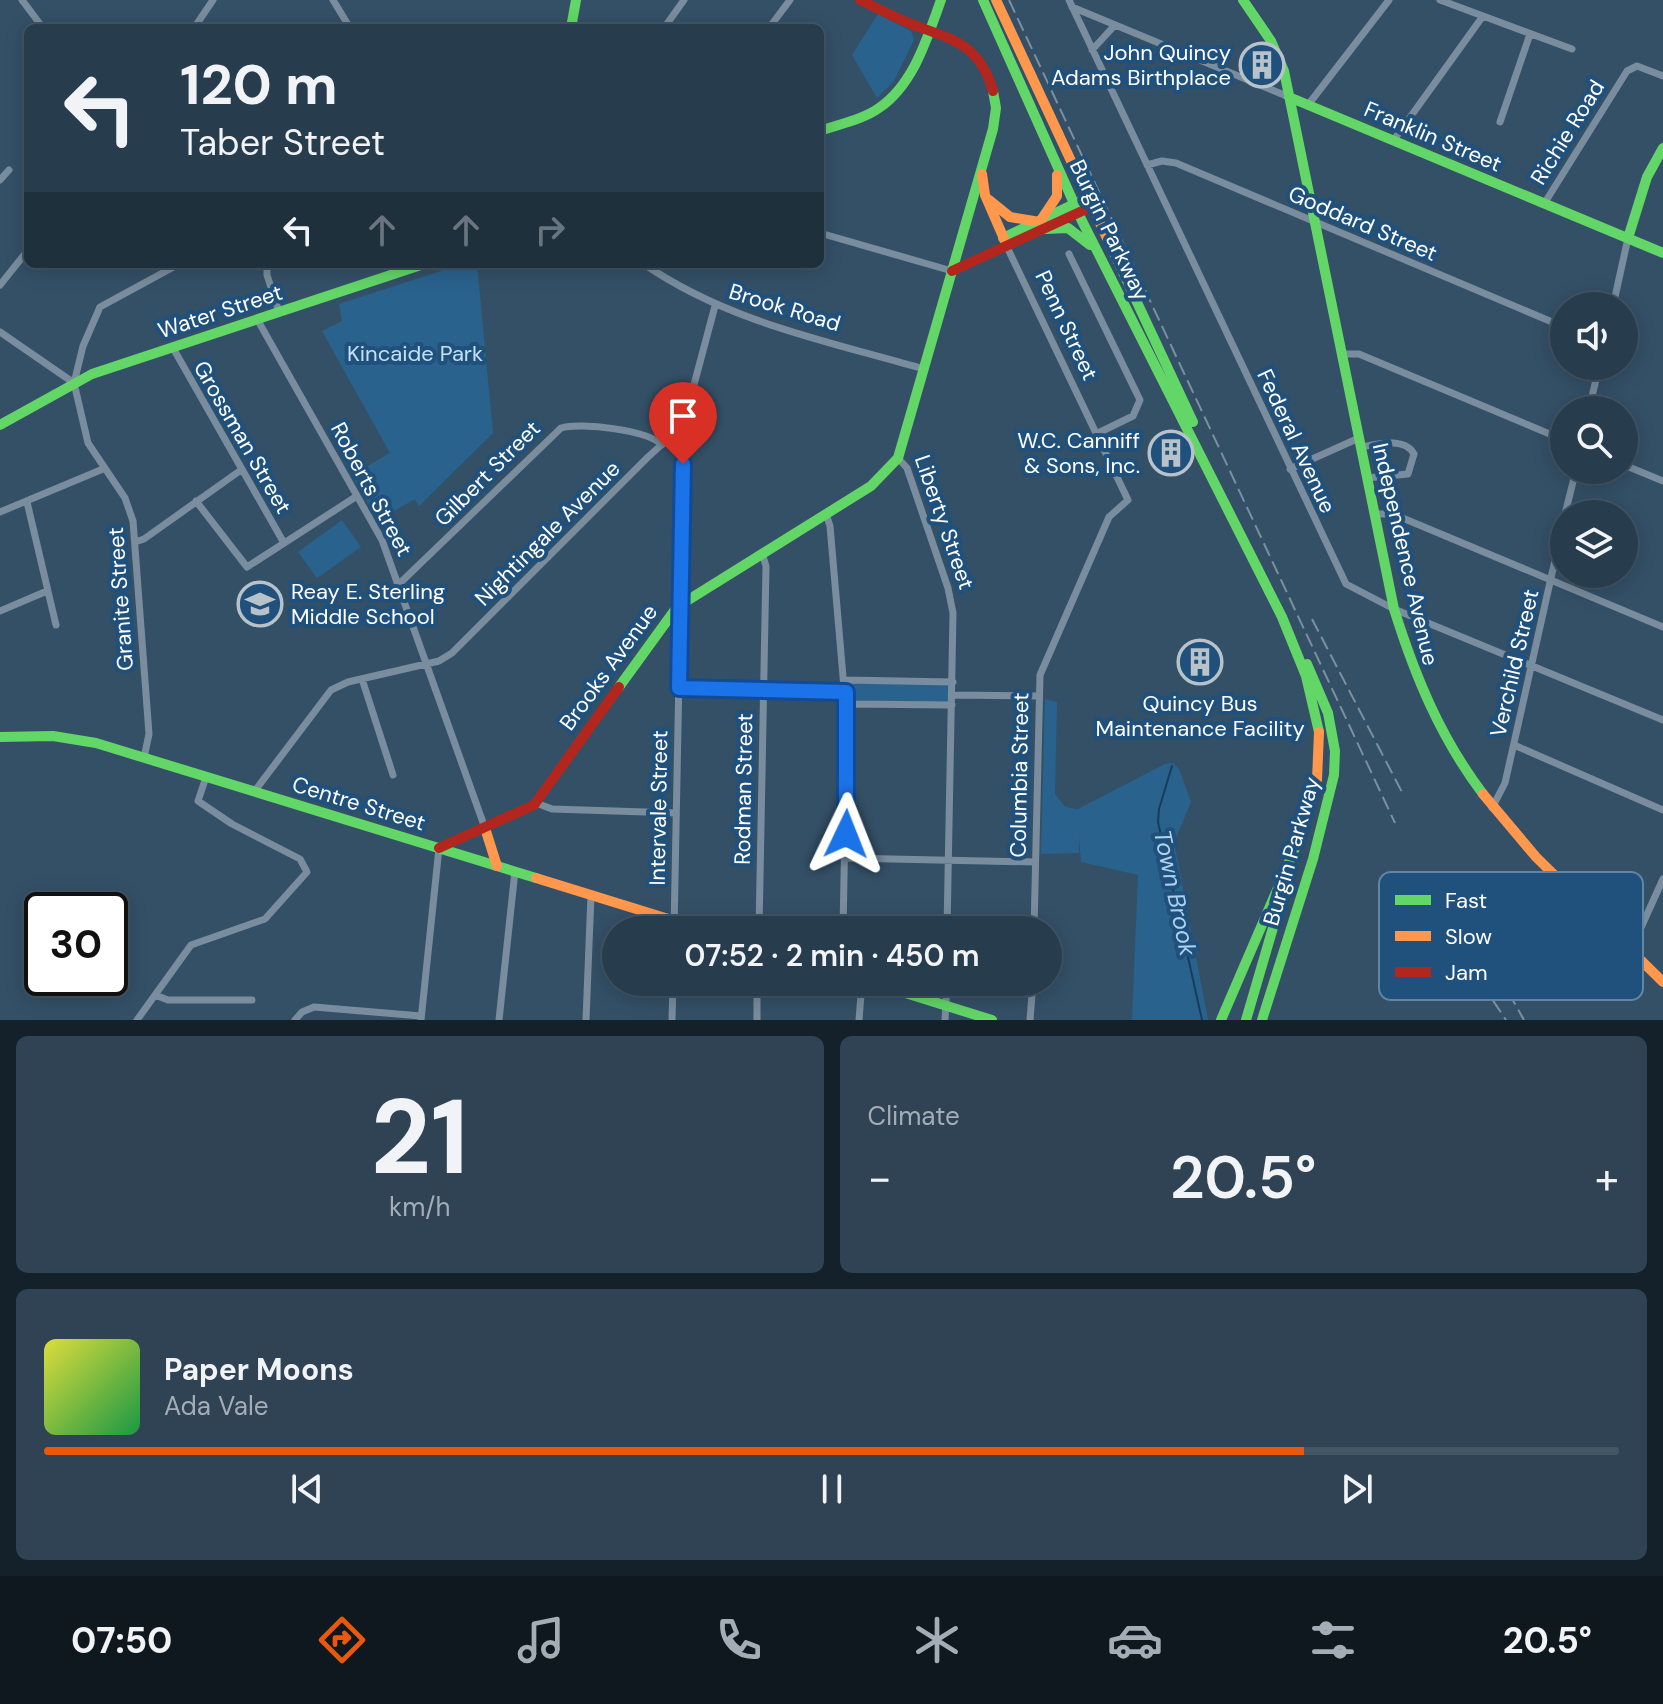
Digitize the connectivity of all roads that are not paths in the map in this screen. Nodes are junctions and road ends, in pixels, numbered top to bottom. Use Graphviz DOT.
graph roads {
  1 [pos="22,0"];
  2 [pos="213,0"];
  3 [pos="333,0"];
  4 [pos="576,0"];
  5 [pos="684,0"];
  6 [pos="790,0"];
  7 [pos="860,0"];
  8 [pos="941,0"];
  9 [pos="983,0"];
  10 [pos="996,0"];
  11 [pos="1243,0"];
  12 [pos="1389,0"];
  13 [pos="1440,0"];
  14 [pos="1070,4"];
  15 [pos="1483,16"];
  16 [pos="40,24"];
  17 [pos="197,24"];
  18 [pos="348,24"];
  19 [pos="572,24"];
  20 [pos="667,24"];
  21 [pos="772,24"];
  22 [pos="1115,25"];
  23 [pos="929,30"];
  24 [pos="1530,34"];
  25 [pos="1572,49"];
  26 [pos="1092,50"];
  27 [pos="1663,76"];
  28 [pos="1289,97"];
  29 [pos="1308,105"];
  30 [pos="1500,122"];
  31 [pos="824,130"];
  32 [pos="1393,141"];
  33 [pos="1663,148"];
  34 [pos="1050,151"];
  35 [pos="983,164"];
  36 [pos="1147,165"];
  37 [pos="9,170"];
  38 [pos="0,180"];
  39 [pos="985,195"];
  40 [pos="1091,202"];
  41 [pos="1544,204"];
  42 [pos="1077,208"];
  43 [pos="1313,222"];
  44 [pos="1043,224"];
  45 [pos="824,234"];
  46 [pos="1628,238"];
  47 [pos="1005,242"];
  48 [pos="1663,253"];
  49 [pos="1069,254"];
  50 [pos="24,255"];
  51 [pos="1100,257"];
  52 [pos="172,268"];
  53 [pos="268,268"];
  54 [pos="412,268"];
  55 [pos="651,268"];
  56 [pos="952,271"];
  57 [pos="0,285"];
  58 [pos="1616,292"];
  59 [pos="715,306"];
  60 [pos="279,312"];
  61 [pos="257,319"];
  62 [pos="1550,321"];
  63 [pos="0,332"];
  64 [pos="173,348"];
  65 [pos="1341,354"];
  66 [pos="924,369"];
  67 [pos="74,383"];
  68 [pos="0,425"];
  69 [pos="683,434"];
  70 [pos="1096,434"];
  71 [pos="1550,434"];
  72 [pos="1360,442"];
  73 [pos="662,445"];
  74 [pos="898,458"];
  75 [pos="103,469"];
  76 [pos="1290,469"];
  77 [pos="241,470"];
  78 [pos="1213,470"];
  79 [pos="1638,471"];
  80 [pos="1367,478"];
  81 [pos="1663,481"];
  82 [pos="357,496"];
  83 [pos="1128,500"];
  84 [pos="196,501"];
  85 [pos="27,502"];
  86 [pos="0,512"];
  87 [pos="826,514"];
  88 [pos="1375,514"];
  89 [pos="135,542"];
  90 [pos="284,543"];
  91 [pos="762,553"];
  92 [pos="1550,580"];
  93 [pos="398,585"];
  94 [pos="1569,588"];
  95 [pos="47,591"];
  96 [pos="681,604"];
  97 [pos="1394,609"];
  98 [pos="0,611"];
  99 [pos="56,625"];
  100 [pos="1663,627"];
  101 [pos="1298,650"];
  102 [pos="427,664"];
  103 [pos="1532,665"];
  104 [pos="362,679"];
  105 [pos="845,680"];
  106 [pos="953,682"];
  107 [pos="679,688"];
  108 [pos="763,690"];
  109 [pos="846,692"];
  110 [pos="952,695"];
  111 [pos="1038,696"];
  112 [pos="847,704"];
  113 [pos="952,705"];
  114 [pos="1663,720"];
  115 [pos="0,737"];
  116 [pos="1514,745"];
  117 [pos="144,758"];
  118 [pos="393,775"];
  119 [pos="206,777"];
  120 [pos="254,792"];
  121 [pos="536,803"];
  122 [pos="1491,809"];
  123 [pos="1663,810"];
  124 [pos="676,813"];
  125 [pos="485,828"];
  126 [pos="1299,839"];
  127 [pos="439,848"];
  128 [pos="845,858"];
  129 [pos="949,861"];
  130 [pos="1035,862"];
  131 [pos="497,866"];
  132 [pos="515,871"];
  133 [pos="1553,872"];
  134 [pos="1663,879"];
  135 [pos="591,895"];
  136 [pos="649,916"];
  137 [pos="674,916"];
  138 [pos="759,916"];
  139 [pos="843,916"];
  140 [pos="947,916"];
  141 [pos="1034,916"];
  142 [pos="1643,923"];
  143 [pos="1643,963"];
  144 [pos="1663,982"];
  145 [pos="155,995"];
  146 [pos="673,996"];
  147 [pos="757,996"];
  148 [pos="861,996"];
  149 [pos="916,996"];
  150 [pos="946,996"];
  151 [pos="1032,996"];
  152 [pos="252,1000"];
  153 [pos="946,1005"];
  154 [pos="421,1018"];
  155 [pos="137,1020"];
  156 [pos="295,1020"];
  157 [pos="499,1020"];
  158 [pos="586,1020"];
  159 [pos="672,1020"];
  160 [pos="757,1020"];
  161 [pos="859,1020"];
  162 [pos="945,1020"];
  163 [pos="992,1020"];
  164 [pos="1030,1020"];
  165 [pos="1221,1020"];
  166 [pos="1246,1020"];
  167 [pos="1262,1020"];
  1 -- 16 [label="street"];
  2 -- 17 [label="street"];
  3 -- 18 [label="street"];
  4 -- 19 [label="main road"];
  5 -- 20 [label="street"];
  6 -- 21 [label="street"];
  7 -- 23 [label="main road, Liberty Street"];
  8 -- 23 [label="main road"];
  9 -- 34 [label="main road, Burgin Parkway"];
  10 -- 40 [label="main road, Burgin Parkway"];
  11 -- 28 [label="main road"];
  12 -- 29 [label="street"];
  13 -- 15 [label="street"];
  14 -- 22 [label="street"];
  14 -- 26 [label="street, Federal Avenue"];
  15 -- 24 [label="street"];
  15 -- 32 [label="street"];
  22 -- 26 [label="street"];
  22 -- 28 [label="street"];
  23 -- 31 [label="main road"];
  23 -- 35 [label="main road, Liberty Street"];
  24 -- 25 [label="street"];
  24 -- 30 [label="street"];
  26 -- 36 [label="street, Federal Avenue"];
  27 -- 41 [label="street, Richie Road"];
  28 -- 29 [label="main road, Franklin Street"];
  28 -- 43 [label="main road, Independence Avenue"];
  29 -- 32 [label="main road, Franklin Street"];
  32 -- 41 [label="main road, Franklin Street"];
  33 -- 46 [label="main road"];
  34 -- 42 [label="main road, Burgin Parkway"];
  34 -- 44 [label="main road"];
  35 -- 39 [label="main road, Penn Street"];
  35 -- 56 [label="main road, Liberty Street"];
  36 -- 43 [label="street, Goddard Street"];
  36 -- 76 [label="street, Federal Avenue"];
  37 -- 38 [label="street"];
  39 -- 44 [label="main road"];
  39 -- 47 [label="main road, Penn Street"];
  40 -- 42 [label="main road"];
  40 -- 78 [label="main road, Burgin Parkway"];
  41 -- 46 [label="main road, Franklin Street"];
  42 -- 44 [label="main road"];
  42 -- 51 [label="main road, Burgin Parkway"];
  43 -- 62 [label="street, Goddard Street"];
  43 -- 65 [label="main road, Independence Avenue"];
  44 -- 47 [label="main road"];
  44 -- 51 [label="main road"];
  45 -- 56 [label="street"];
  46 -- 48 [label="main road, Franklin Street"];
  46 -- 58 [label="street"];
  47 -- 56 [label="main road"];
  47 -- 70 [label="street, Penn Street"];
  49 -- 70 [label="street"];
  50 -- 57 [label="street"];
  51 -- 78 [label="main road, Burgin Parkway"];
  52 -- 67 [label="street, Granite Street"];
  53 -- 60 [label="street"];
  54 -- 60 [label="main road, Water Street"];
  55 -- 59 [label="street, Brook Road"];
  56 -- 66 [label="main road, Liberty Street"];
  59 -- 66 [label="street, Brook Road"];
  59 -- 69 [label="street, Intervale Street"];
  60 -- 61 [label="main road, Water Street"];
  61 -- 64 [label="main road, Water Street"];
  61 -- 82 [label="street, Roberts Street"];
  63 -- 67 [label="street"];
  64 -- 67 [label="main road, Water Street"];
  64 -- 77 [label="street, Grossman Street"];
  65 -- 71 [label="street"];
  65 -- 72 [label="main road, Independence Avenue"];
  66 -- 74 [label="main road, Liberty Street"];
  67 -- 68 [label="main road, Water Street"];
  67 -- 75 [label="street, Granite Street"];
  69 -- 73 [label="street, Nightingale Avenue"];
  69 -- 96 [label="street, Intervale Street"];
  70 -- 83 [label="street, Penn Street"];
  72 -- 76 [label="street"];
  72 -- 80 [label="main road, Independence Avenue"];
  72 -- 80 [label="street"];
  73 -- 93 [label="street, Gilbert Street"];
  73 -- 102 [label="street, Nightingale Avenue"];
  74 -- 87 [label="main road, Brooks Avenue"];
  74 -- 106 [label="street, Liberty Street"];
  75 -- 85 [label="street"];
  75 -- 89 [label="street, Granite Street"];
  76 -- 97 [label="street, Federal Avenue"];
  77 -- 84 [label="street"];
  77 -- 90 [label="street, Grossman Street"];
  78 -- 101 [label="main road, Burgin Parkway"];
  79 -- 81 [label="street"];
  80 -- 88 [label="main road, Independence Avenue"];
  82 -- 90 [label="street"];
  82 -- 93 [label="street, Roberts Street"];
  83 -- 111 [label="street, Columbia Street"];
  84 -- 89 [label="street"];
  84 -- 90 [label="street"];
  85 -- 86 [label="street"];
  85 -- 95 [label="street"];
  87 -- 91 [label="main road, Brooks Avenue"];
  87 -- 105 [label="street"];
  88 -- 92 [label="street"];
  88 -- 97 [label="main road, Independence Avenue"];
  89 -- 117 [label="street, Granite Street"];
  91 -- 96 [label="main road, Brooks Avenue"];
  91 -- 108 [label="street, Rodman Street"];
  92 -- 103 [label="street, Verchild Street"];
  93 -- 102 [label="street, Roberts Street"];
  94 -- 100 [label="street"];
  95 -- 98 [label="street"];
  95 -- 99 [label="street"];
  96 -- 107 [label="street, Intervale Street"];
  96 -- 121 [label="main road, Brooks Avenue"];
  97 -- 103 [label="street, Federal Avenue"];
  97 -- 122 [label="main road, Independence Avenue"];
  101 -- 126 [label="main road, Burgin Parkway"];
  101 -- 167 [label="main road, Burgin Parkway"];
  102 -- 104 [label="street, Nightingale Avenue"];
  102 -- 125 [label="street, Roberts Street"];
  103 -- 114 [label="street, Federal Avenue"];
  103 -- 116 [label="street, Verchild Street"];
  104 -- 118 [label="street"];
  104 -- 120 [label="street, Nightingale Avenue"];
  105 -- 106 [label="street"];
  105 -- 109 [label="street"];
  106 -- 110 [label="street, Liberty Street"];
  107 -- 108 [label="street"];
  107 -- 124 [label="street, Intervale Street"];
  108 -- 109 [label="street"];
  108 -- 138 [label="street, Rodman Street"];
  109 -- 112 [label="street"];
  110 -- 111 [label="street"];
  110 -- 113 [label="street, Liberty Street"];
  111 -- 130 [label="street, Columbia Street"];
  112 -- 113 [label="street"];
  112 -- 128 [label="street"];
  113 -- 129 [label="street, Liberty Street"];
  115 -- 117 [label="main road, Centre Street"];
  116 -- 122 [label="street, Verchild Street"];
  116 -- 123 [label="street"];
  117 -- 119 [label="main road, Centre Street"];
  119 -- 120 [label="main road, Centre Street"];
  119 -- 145 [label="street"];
  120 -- 127 [label="main road, Centre Street"];
  121 -- 124 [label="street"];
  121 -- 125 [label="main road, Brooks Avenue"];
  122 -- 133 [label="main road, Independence Avenue"];
  124 -- 137 [label="street, Intervale Street"];
  125 -- 127 [label="main road, Brooks Avenue"];
  125 -- 131 [label="main road, Roberts Street"];
  126 -- 165 [label="main road"];
  126 -- 166 [label="main road, Burgin Parkway"];
  127 -- 131 [label="main road, Centre Street"];
  127 -- 154 [label="street"];
  128 -- 129 [label="street"];
  128 -- 139 [label="street"];
  129 -- 130 [label="street"];
  129 -- 140 [label="street, Liberty Street"];
  130 -- 141 [label="street, Columbia Street"];
  131 -- 132 [label="main road, Centre Street"];
  132 -- 135 [label="main road, Centre Street"];
  132 -- 157 [label="street"];
  134 -- 142 [label="street"];
  135 -- 136 [label="main road, Centre Street"];
  135 -- 158 [label="street"];
  143 -- 144 [label="main road, Independence Avenue"];
  145 -- 152 [label="street"];
  145 -- 155 [label="street"];
  146 -- 159 [label="street"];
  147 -- 160 [label="street"];
  148 -- 161 [label="street"];
  149 -- 153 [label="main road"];
  150 -- 153 [label="street"];
  151 -- 164 [label="street"];
  153 -- 162 [label="street"];
  153 -- 163 [label="main road"];
  154 -- 156 [label="street"];
}
